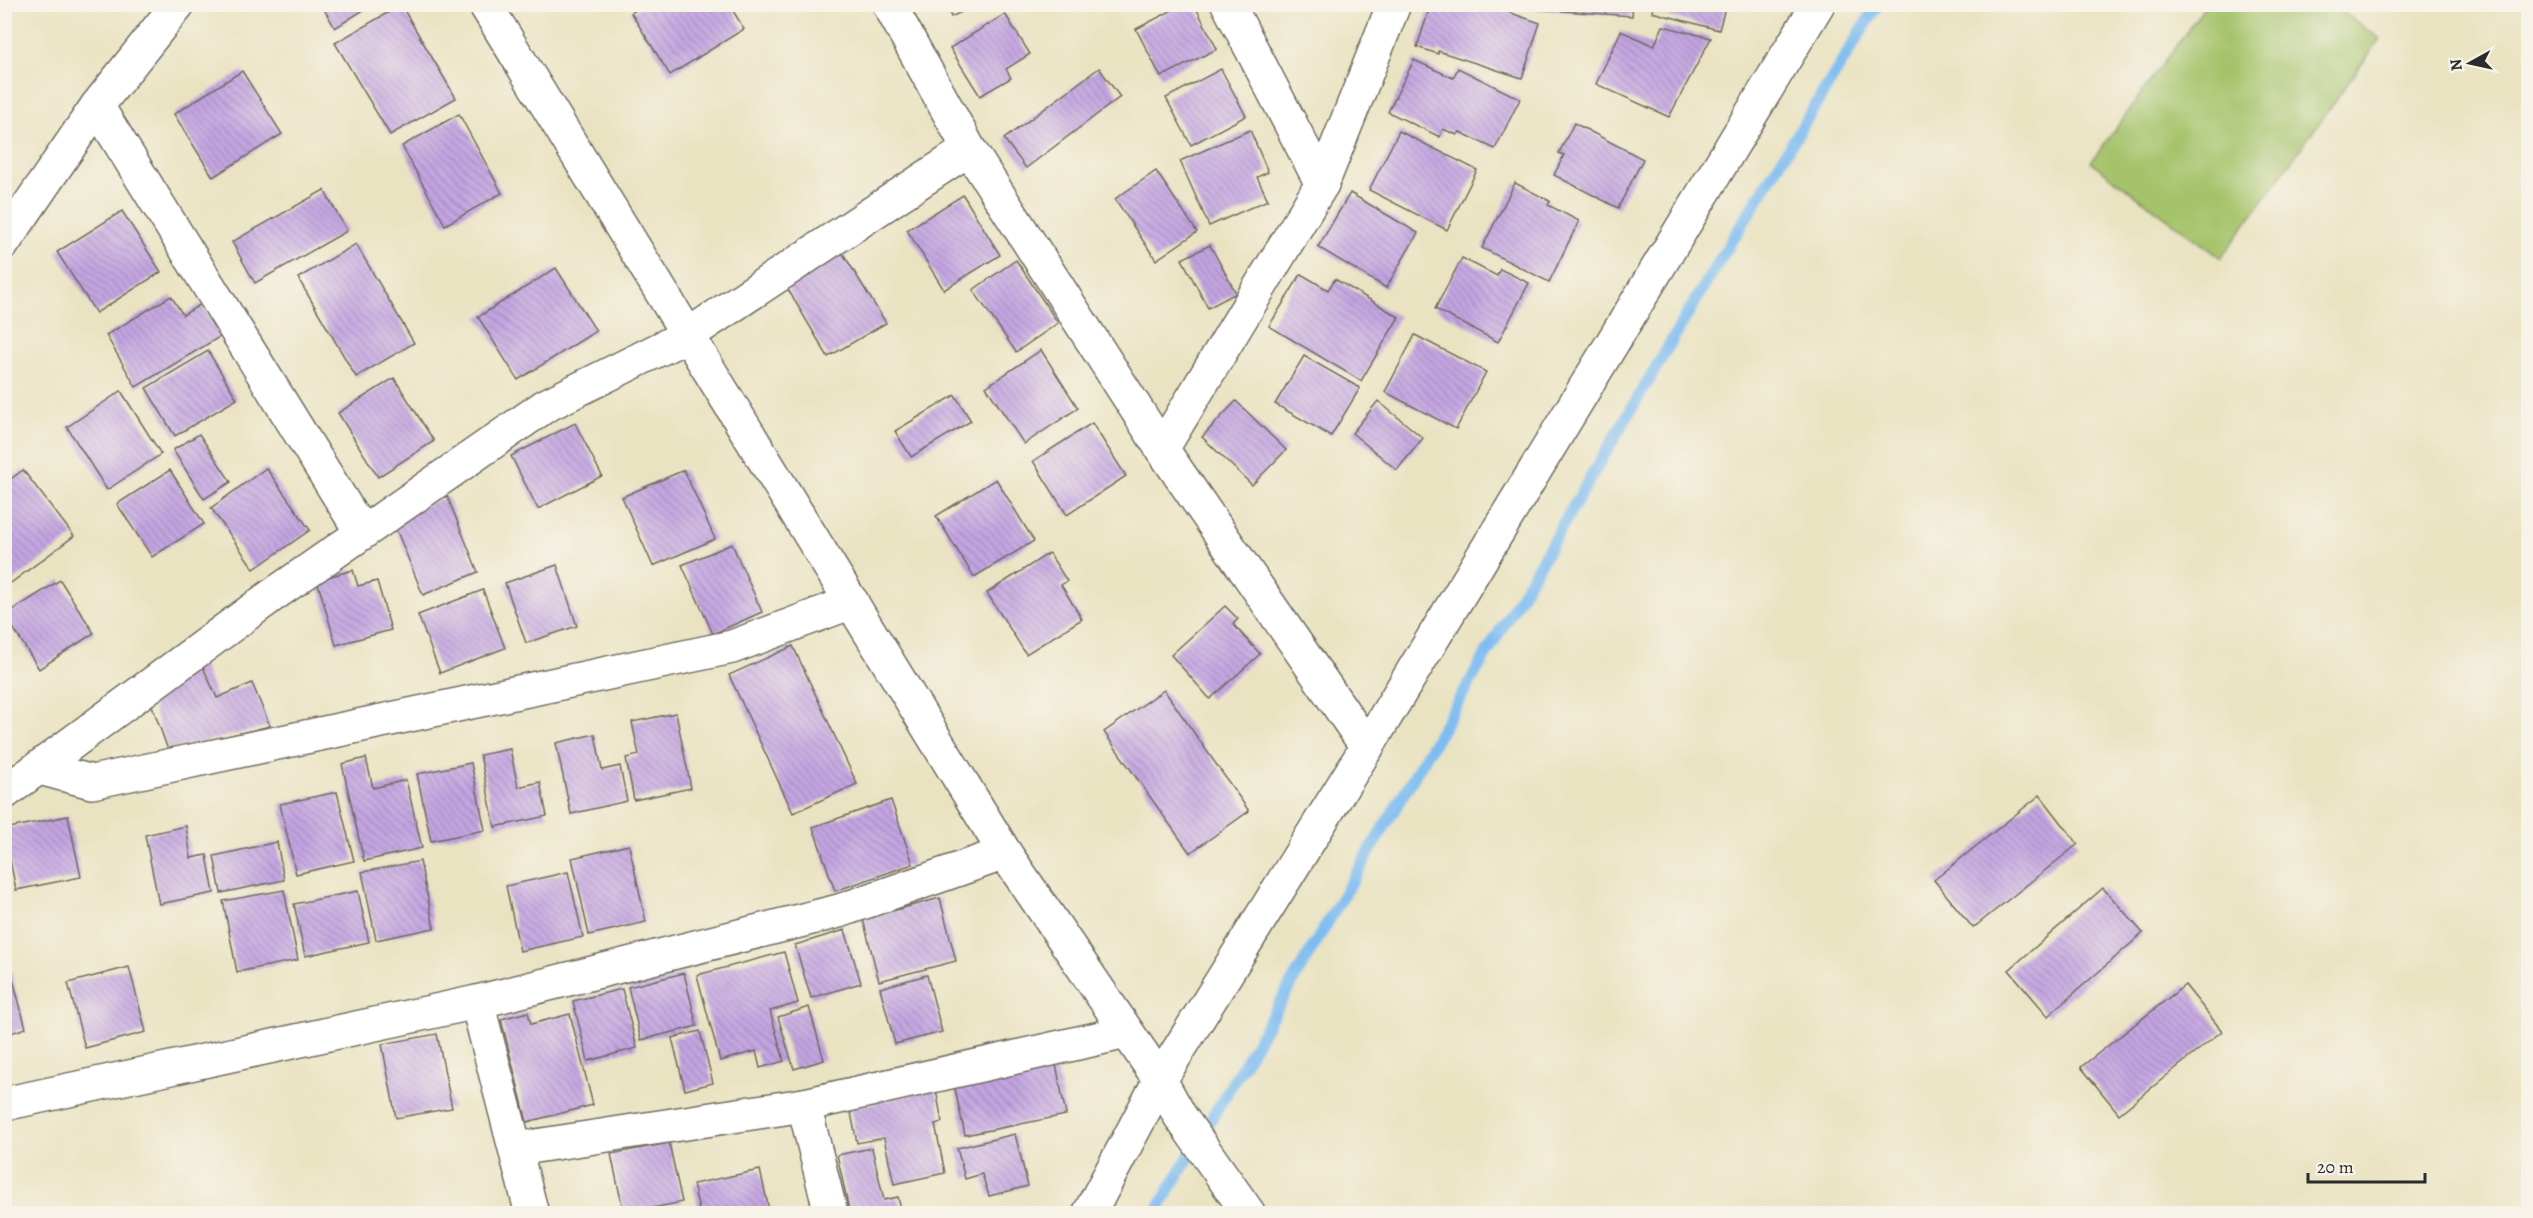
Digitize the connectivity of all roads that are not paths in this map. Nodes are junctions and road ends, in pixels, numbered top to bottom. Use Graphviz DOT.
graph roads {
  1 [pos="178,4"];
  2 [pos="485,4"];
  3 [pos="889,4"];
  4 [pos="1228,4"];
  5 [pos="1394,4"];
  6 [pos="1818,4"];
  7 [pos="97,106"];
  8 [pos="969,149"];
  9 [pos="1322,184"];
  10 [pos="4,242"];
  11 [pos="688,335"];
  12 [pos="1162,449"];
  13 [pos="362,533"];
  14 [pos="852,602"];
  15 [pos="1367,747"];
  16 [pos="40,768"];
  17 [pos="4,793"];
  18 [pos="1005,854"];
  19 [pos="477,1002"];
  20 [pos="1127,1032"];
  21 [pos="1160,1080"];
  22 [pos="4,1104"];
  23 [pos="804,1105"];
  24 [pos="516,1149"];
  25 [pos="1234,1202"];
  26 [pos="532,1214"];
  27 [pos="831,1214"];
  28 [pos="1089,1214"];
  1 -- 7 [label="street"];
  2 -- 11 [label="street"];
  3 -- 8 [label="street"];
  4 -- 9 [label="street"];
  5 -- 9 [label="street"];
  6 -- 15 [label="street"];
  7 -- 10 [label="street"];
  7 -- 13 [label="street"];
  8 -- 11 [label="street"];
  8 -- 12 [label="street"];
  9 -- 12 [label="street"];
  11 -- 13 [label="street"];
  11 -- 14 [label="street"];
  12 -- 15 [label="street"];
  13 -- 16 [label="street"];
  14 -- 16 [label="street"];
  14 -- 18 [label="street"];
  15 -- 21 [label="street"];
  16 -- 17 [label="street"];
  18 -- 19 [label="street"];
  18 -- 20 [label="street"];
  19 -- 22 [label="street"];
  19 -- 24 [label="street"];
  20 -- 21 [label="street"];
  20 -- 23 [label="street"];
  21 -- 25 [label="street"];
  21 -- 28 [label="street"];
  23 -- 24 [label="street"];
  23 -- 27 [label="street"];
  24 -- 26 [label="street"];
}
